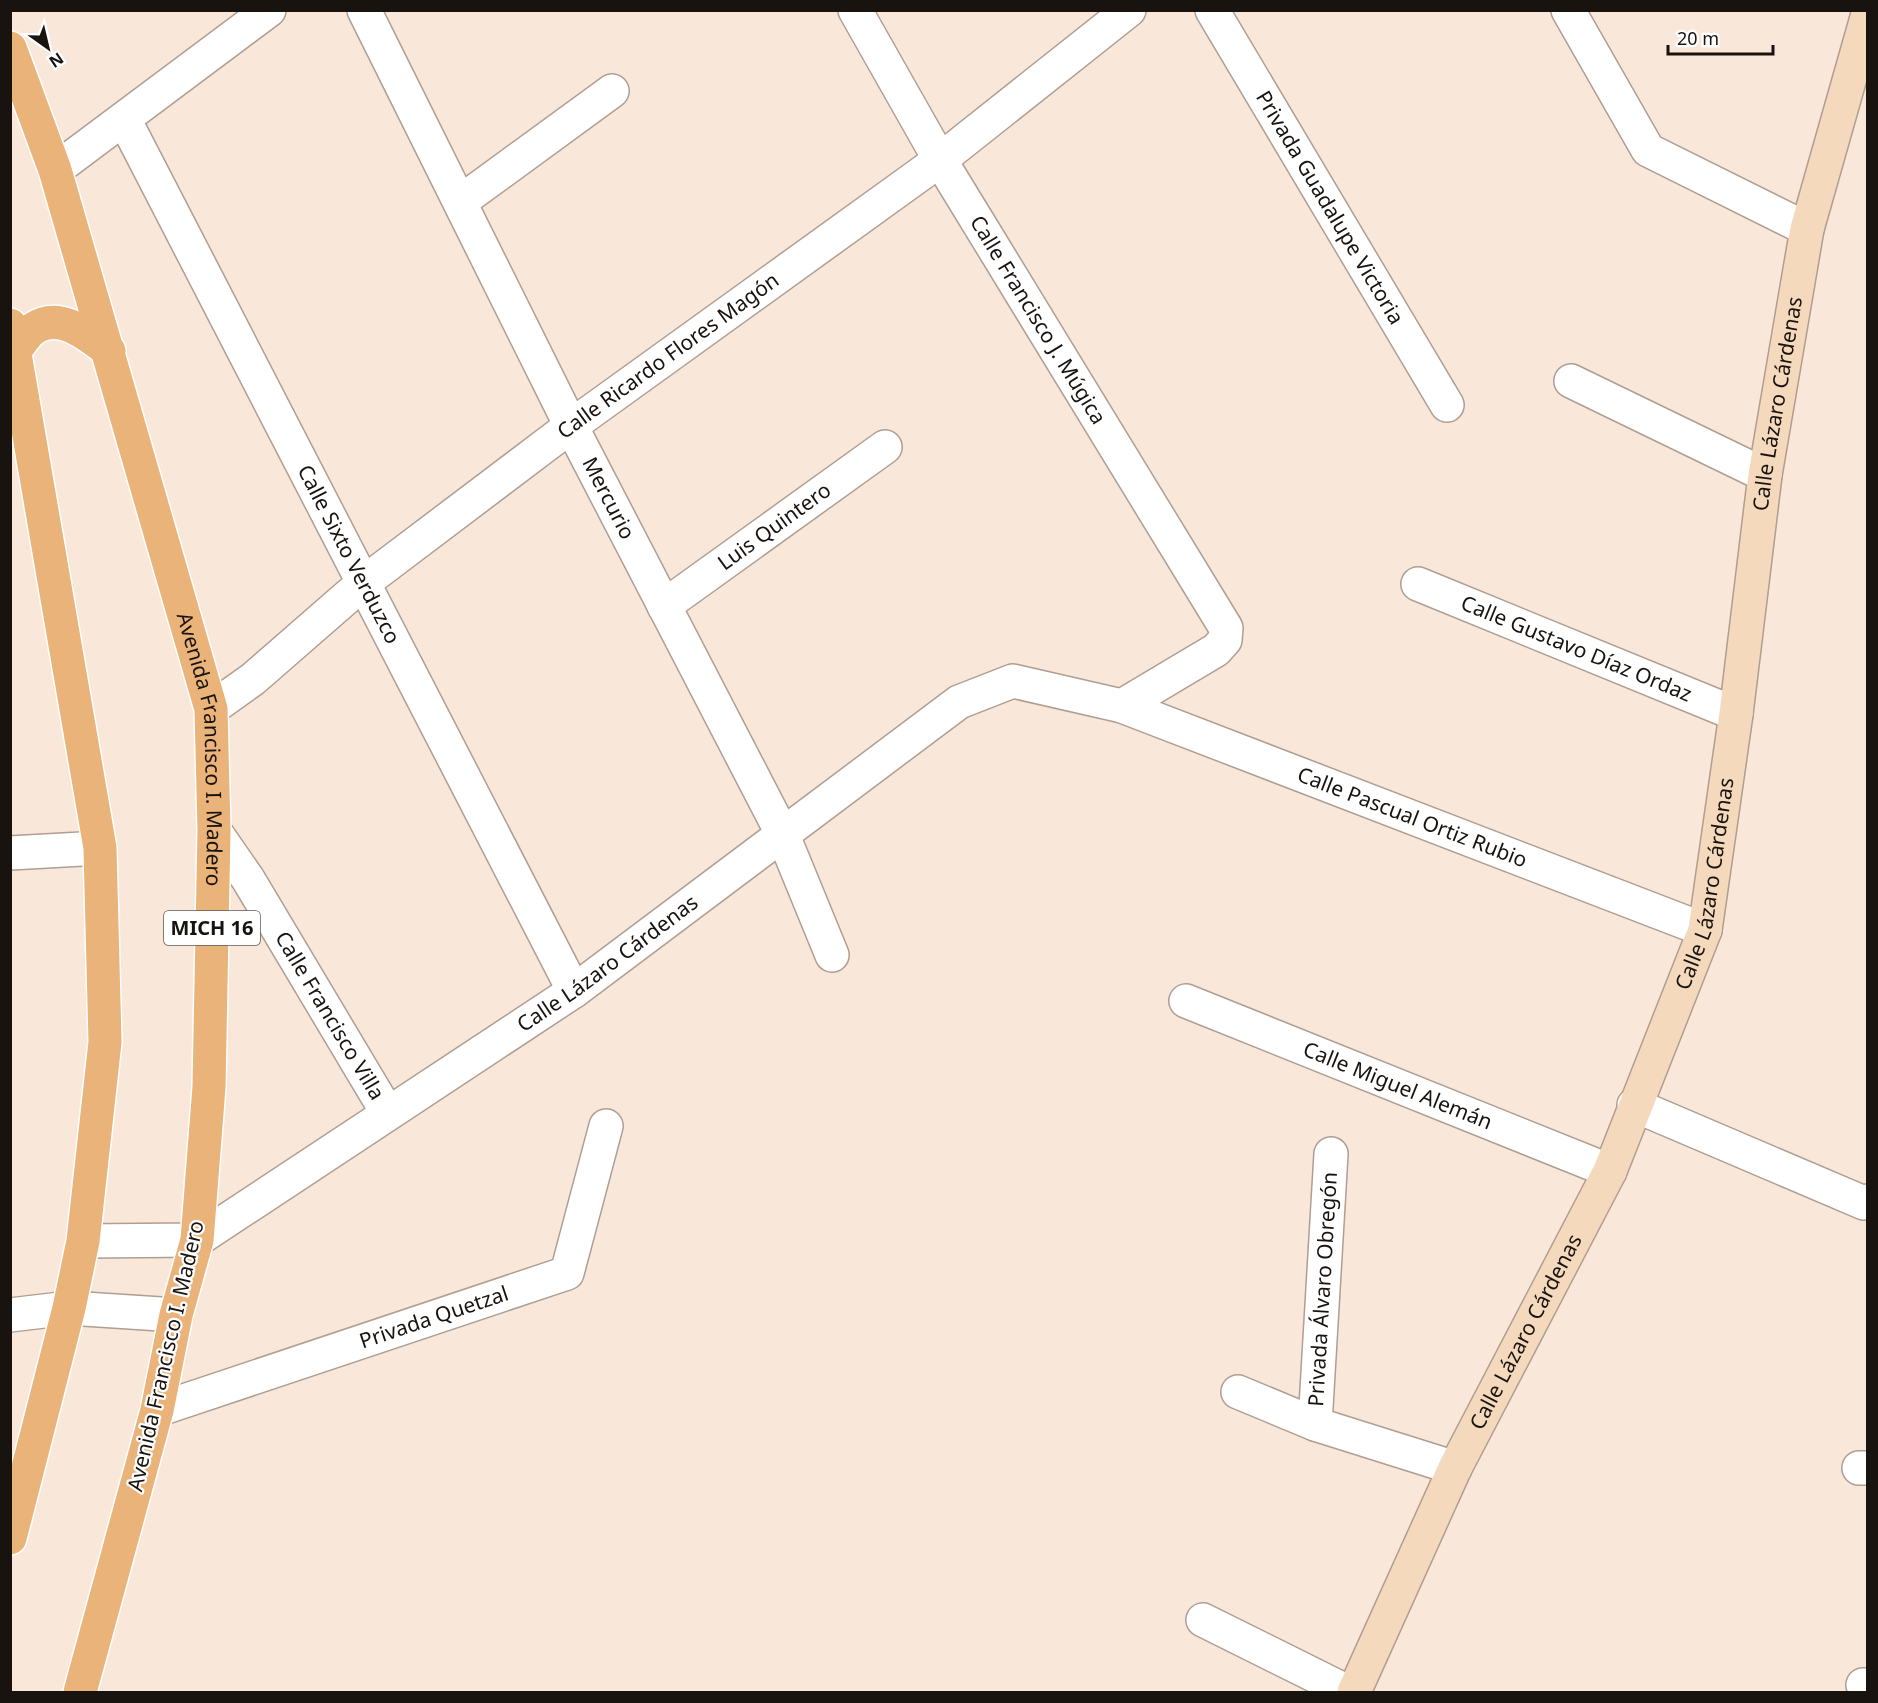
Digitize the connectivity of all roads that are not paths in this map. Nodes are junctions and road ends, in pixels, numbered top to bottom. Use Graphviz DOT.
graph roads {
  1 [pos="269,10"];
  2 [pos="364,10"];
  3 [pos="855,10"];
  4 [pos="1129,10"];
  5 [pos="1212,10"];
  6 [pos="1568,10"];
  7 [pos="1868,14"];
  8 [pos="10,48"];
  9 [pos="612,92"];
  10 [pos="124,119"];
  11 [pos="940,160"];
  12 [pos="55,170"];
  13 [pos="460,202"];
  14 [pos="1807,229"];
  15 [pos="12,344"];
  16 [pos="110,351"];
  17 [pos="1571,381"];
  18 [pos="1447,405"];
  19 [pos="571,426"];
  20 [pos="885,447"];
  21 [pos="1765,475"];
  22 [pos="362,584"];
  23 [pos="1418,584"];
  24 [pos="664,606"];
  25 [pos="1122,706"];
  26 [pos="211,709"];
  27 [pos="1736,714"];
  28 [pos="214,830"];
  29 [pos="782,832"];
  30 [pos="100,848"];
  31 [pos="10,853"];
  32 [pos="1705,930"];
  33 [pos="832,955"];
  34 [pos="574,991"];
  35 [pos="1186,1001"];
  36 [pos="1634,1105"];
  37 [pos="387,1112"];
  38 [pos="606,1126"];
  39 [pos="1331,1154"];
  40 [pos="1610,1171"];
  41 [pos="1866,1204"];
  42 [pos="197,1240"];
  43 [pos="83,1241"];
  44 [pos="69,1308"];
  45 [pos="10,1315"];
  46 [pos="176,1315"];
  47 [pos="1238,1392"];
  48 [pos="158,1410"];
  49 [pos="1315,1424"];
  50 [pos="1455,1468"];
  51 [pos="10,1538"];
  52 [pos="1203,1620"];
  53 [pos="80,1692"];
  54 [pos="1348,1692"];
  55 [pos="1354,1692"];
  1 -- 10 [label="street"];
  2 -- 13 [label="street, Mercurio"];
  3 -- 11 [label="street, Calle Francisco J. Múgica"];
  4 -- 11 [label="street, Calle Ricardo Flores Magón"];
  5 -- 18 [label="street, Privada Guadalupe Victoria"];
  6 -- 14 [label="street"];
  7 -- 14 [label="street, Calle Lázaro Cárdenas"];
  8 -- 12 [label="main road, MICH 16"];
  9 -- 13 [label="street"];
  10 -- 12 [label="street"];
  10 -- 22 [label="street, Calle Sixto Verduzco"];
  11 -- 19 [label="street, Calle Ricardo Flores Magón"];
  11 -- 25 [label="street, Calle Francisco J. Múgica"];
  12 -- 16 [label="main road, Avenida Francisco I. Madero / MICH 16"];
  13 -- 19 [label="street, Mercurio"];
  14 -- 21 [label="street, Calle Lázaro Cárdenas"];
  15 -- 16 [label="main road"];
  15 -- 30 [label="main road"];
  16 -- 26 [label="main road, Avenida Francisco I. Madero / MICH 16"];
  17 -- 21 [label="street"];
  19 -- 22 [label="street, Calle Ricardo Flores Magón"];
  19 -- 24 [label="street, Mercurio"];
  20 -- 24 [label="street, Luis Quintero"];
  21 -- 27 [label="street, Calle Lázaro Cárdenas"];
  22 -- 26 [label="street, Calle Ricardo Flores Magón"];
  22 -- 34 [label="street, Calle Sixto Verduzco"];
  23 -- 27 [label="street, Calle Gustavo Díaz Ordaz"];
  24 -- 29 [label="street, Mercurio"];
  25 -- 29 [label="street, Calle Lázaro Cárdenas"];
  25 -- 32 [label="street, Calle Pascual Ortiz Rubio"];
  26 -- 28 [label="main road, Avenida Francisco I. Madero / MICH 16"];
  27 -- 32 [label="street, Calle Lázaro Cárdenas"];
  28 -- 37 [label="street, Calle Francisco Villa"];
  28 -- 42 [label="main road, Avenida Francisco I. Madero / MICH 16"];
  29 -- 33 [label="street, Mercurio"];
  29 -- 34 [label="street, Calle Lázaro Cárdenas"];
  30 -- 31 [label="street"];
  30 -- 43 [label="main road"];
  32 -- 36 [label="street, Calle Lázaro Cárdenas"];
  34 -- 37 [label="street, Calle Lázaro Cárdenas"];
  35 -- 40 [label="street, Calle Miguel Alemán"];
  36 -- 40 [label="street, Calle Lázaro Cárdenas"];
  36 -- 41 [label="street"];
  37 -- 42 [label="street, Calle Lázaro Cárdenas"];
  38 -- 48 [label="street, Privada Quetzal"];
  39 -- 49 [label="street, Privada Álvaro Obregón"];
  40 -- 50 [label="street, Calle Lázaro Cárdenas"];
  42 -- 43 [label="street"];
  42 -- 46 [label="main road, Avenida Francisco I. Madero / MICH 16"];
  43 -- 44 [label="main road"];
  44 -- 45 [label="street"];
  44 -- 46 [label="street"];
  44 -- 51 [label="main road"];
  46 -- 48 [label="main road, Avenida Francisco I. Madero / MICH 16"];
  47 -- 49 [label="street"];
  48 -- 53 [label="main road, Avenida Francisco I. Madero / MICH 16"];
  49 -- 50 [label="street"];
  50 -- 55 [label="street, Calle Lázaro Cárdenas"];
  52 -- 54 [label="street"];
}
